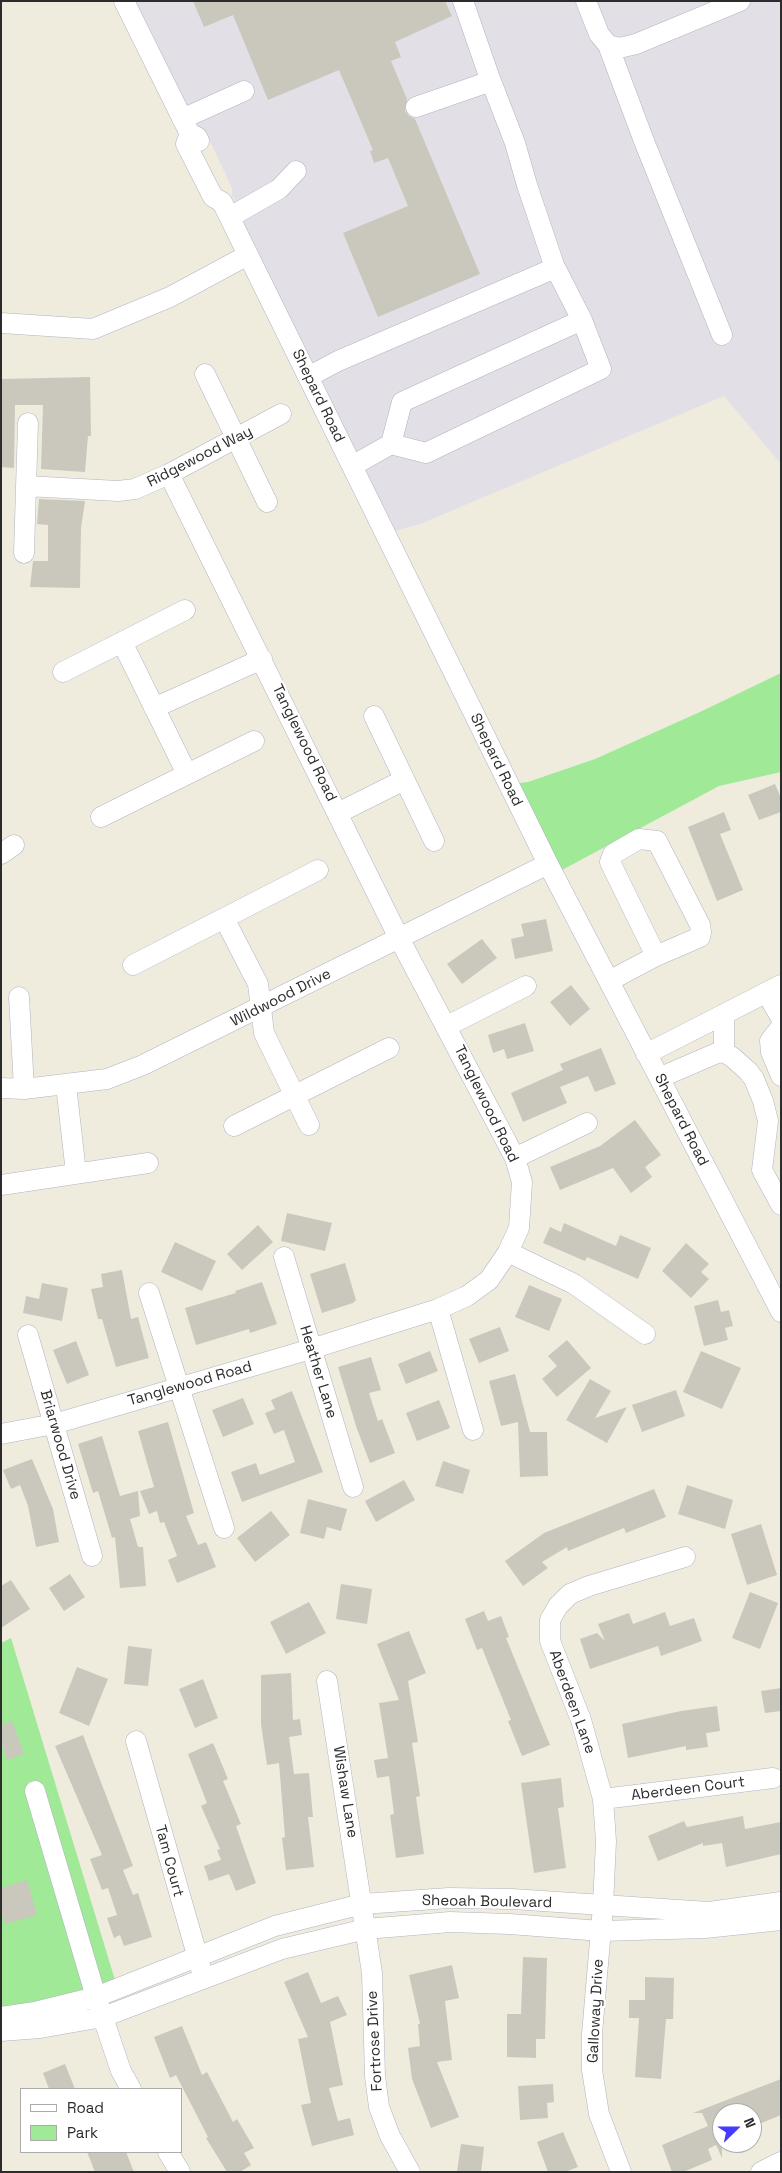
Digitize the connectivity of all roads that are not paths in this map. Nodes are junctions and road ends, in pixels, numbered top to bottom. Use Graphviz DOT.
graph roads {
  1 [pos="124,1"];
  2 [pos="463,1"];
  3 [pos="586,1"];
  4 [pos="740,1"];
  5 [pos="608,45"];
  6 [pos="491,81"];
  7 [pos="244,91"];
  8 [pos="416,107"];
  9 [pos="186,126"];
  10 [pos="296,171"];
  11 [pos="226,209"];
  12 [pos="248,255"];
  13 [pos="555,267"];
  14 [pos="582,320"];
  15 [pos="1,323"];
  16 [pos="722,335"];
  17 [pos="205,374"];
  18 [pos="308,377"];
  19 [pos="282,414"];
  20 [pos="28,424"];
  21 [pos="236,438"];
  22 [pos="391,444"];
  23 [pos="352,466"];
  24 [pos="170,474"];
  25 [pos="26,486"];
  26 [pos="267,502"];
  27 [pos="24,553"];
  28 [pos="185,610"];
  29 [pos="122,642"];
  30 [pos="262,658"];
  31 [pos="63,672"];
  32 [pos="154,708"];
  33 [pos="374,716"];
  34 [pos="254,741"];
  35 [pos="187,774"];
  36 [pos="404,780"];
  37 [pos="338,813"];
  38 [pos="101,817"];
  39 [pos="434,841"];
  40 [pos="548,864"];
  41 [pos="318,870"];
  42 [pos="224,918"];
  43 [pos="399,938"];
  44 [pos="656,956"];
  45 [pos="132,965"];
  46 [pos="609,981"];
  47 [pos="526,986"];
  48 [pos="774,989"];
  49 [pos="19,997"];
  50 [pos="260,1008"];
  51 [pos="724,1014"];
  52 [pos="781,1018"];
  53 [pos="446,1026"];
  54 [pos="781,1027"];
  55 [pos="390,1048"];
  56 [pos="724,1052"];
  57 [pos="646,1054"];
  58 [pos="781,1076"];
  59 [pos="659,1078"];
  60 [pos="66,1085"];
  61 [pos="1,1088"];
  62 [pos="24,1089"];
  63 [pos="294,1096"];
  64 [pos="588,1123"];
  65 [pos="309,1125"];
  66 [pos="234,1126"];
  67 [pos="515,1158"];
  68 [pos="148,1163"];
  69 [pos="76,1173"];
  70 [pos="1,1184"];
  71 [pos="781,1205"];
  72 [pos="508,1252"];
  73 [pos="284,1257"];
  74 [pos="149,1293"];
  75 [pos="438,1309"];
  76 [pos="781,1312"];
  77 [pos="28,1334"];
  78 [pos="645,1334"];
  79 [pos="311,1349"];
  80 [pos="179,1388"];
  81 [pos="54,1424"];
  82 [pos="473,1430"];
  83 [pos="1,1434"];
  84 [pos="353,1488"];
  85 [pos="224,1528"];
  86 [pos="92,1556"];
  87 [pos="685,1557"];
  88 [pos="327,1680"];
  89 [pos="136,1741"];
  90 [pos="773,1778"];
  91 [pos="35,1791"];
  92 [pos="603,1799"];
  93 [pos="781,1902"];
  94 [pos="362,1904"];
  95 [pos="603,1906"];
  96 [pos="781,1920"];
  97 [pos="366,1929"];
  98 [pos="601,1931"];
  99 [pos="196,1957"];
  100 [pos="205,1980"];
  101 [pos="96,1997"];
  102 [pos="103,2017"];
  103 [pos="9,2023"];
  104 [pos="130,2088"];
  105 [pos="169,2153"];
  106 [pos="781,2162"];
  107 [pos="180,2172"];
  108 [pos="410,2172"];
  109 [pos="621,2172"];
  110 [pos="760,2172"];
  1 -- 9 [label="street, Shepard Road"];
  2 -- 6 [label="street"];
  3 -- 5 [label="street"];
  4 -- 5 [label="street"];
  5 -- 16 [label="street"];
  6 -- 8 [label="street"];
  6 -- 13 [label="street"];
  7 -- 9 [label="street"];
  9 -- 11 [label="street, Shepard Road"];
  10 -- 11 [label="street"];
  11 -- 12 [label="street, Shepard Road"];
  12 -- 15 [label="street"];
  12 -- 18 [label="street, Shepard Road"];
  13 -- 14 [label="street"];
  13 -- 18 [label="street"];
  14 -- 22 [label="street"];
  14 -- 22 [label="street"];
  17 -- 21 [label="street"];
  18 -- 23 [label="street, Shepard Road"];
  19 -- 21 [label="street, Ridgewood Way"];
  20 -- 25 [label="street"];
  21 -- 24 [label="street, Ridgewood Way"];
  21 -- 26 [label="street"];
  22 -- 23 [label="street"];
  23 -- 40 [label="street, Shepard Road"];
  24 -- 25 [label="street, Ridgewood Way"];
  24 -- 30 [label="street, Tanglewood Road"];
  25 -- 27 [label="street"];
  28 -- 29 [label="street"];
  29 -- 31 [label="street"];
  29 -- 32 [label="street"];
  30 -- 32 [label="street"];
  30 -- 37 [label="street, Tanglewood Road"];
  32 -- 35 [label="street"];
  33 -- 36 [label="street"];
  34 -- 35 [label="street"];
  35 -- 38 [label="street"];
  36 -- 37 [label="street"];
  36 -- 39 [label="street"];
  37 -- 43 [label="street, Tanglewood Road"];
  40 -- 43 [label="street, Wildwood Drive"];
  40 -- 46 [label="street, Shepard Road"];
  41 -- 42 [label="street"];
  42 -- 45 [label="street"];
  42 -- 50 [label="street"];
  43 -- 50 [label="street, Wildwood Drive"];
  43 -- 53 [label="street, Tanglewood Road"];
  44 -- 44 [label="street"];
  44 -- 46 [label="street"];
  46 -- 57 [label="street, Shepard Road"];
  47 -- 53 [label="street"];
  48 -- 51 [label="street"];
  48 -- 52 [label="street"];
  49 -- 62 [label="street"];
  50 -- 60 [label="street, Wildwood Drive"];
  50 -- 63 [label="street"];
  51 -- 56 [label="street"];
  51 -- 57 [label="street"];
  53 -- 67 [label="street, Tanglewood Road"];
  54 -- 58 [label="street"];
  55 -- 63 [label="street"];
  56 -- 59 [label="street"];
  56 -- 71 [label="street"];
  57 -- 59 [label="street, Shepard Road"];
  59 -- 76 [label="street, Shepard Road"];
  60 -- 62 [label="street, Wildwood Drive"];
  60 -- 69 [label="street"];
  61 -- 62 [label="street, Wildwood Drive"];
  63 -- 65 [label="street"];
  63 -- 66 [label="street"];
  64 -- 67 [label="street"];
  67 -- 72 [label="street, Tanglewood Road"];
  68 -- 69 [label="street"];
  69 -- 70 [label="street"];
  72 -- 75 [label="street, Tanglewood Road"];
  72 -- 78 [label="street"];
  73 -- 79 [label="street, Heather Lane"];
  74 -- 80 [label="street"];
  75 -- 79 [label="street, Tanglewood Road"];
  75 -- 82 [label="street"];
  77 -- 81 [label="street, Briarwood Drive"];
  79 -- 80 [label="street, Tanglewood Road"];
  79 -- 84 [label="street, Heather Lane"];
  80 -- 81 [label="street, Tanglewood Road"];
  80 -- 85 [label="street"];
  81 -- 83 [label="street, Tanglewood Road"];
  81 -- 86 [label="street, Briarwood Drive"];
  87 -- 92 [label="street, Aberdeen Lane"];
  88 -- 94 [label="street, Wishaw Lane"];
  89 -- 99 [label="street, Tam Court"];
  90 -- 92 [label="street, Aberdeen Court"];
  91 -- 101 [label="street"];
  92 -- 95 [label="street, Aberdeen Lane"];
  93 -- 95 [label="street, Sheoah Boulevard"];
  94 -- 95 [label="street, Sheoah Boulevard"];
  94 -- 97 [label="street, Fortrose Drive"];
  94 -- 99 [label="street, Sheoah Boulevard"];
  95 -- 98 [label="street, Galloway Drive"];
  96 -- 98 [label="street, Sheoah Boulevard"];
  97 -- 98 [label="street, Sheoah Boulevard"];
  97 -- 100 [label="street, Sheoah Boulevard"];
  97 -- 108 [label="street, Fortrose Drive"];
  98 -- 109 [label="street, Galloway Drive"];
  99 -- 100 [label="street, Tam Court"];
  99 -- 101 [label="street, Sheoah Boulevard"];
  100 -- 102 [label="street, Sheoah Boulevard"];
  101 -- 102 [label="street"];
  101 -- 103 [label="street, Sheoah Boulevard"];
  102 -- 103 [label="street, Sheoah Boulevard"];
  102 -- 104 [label="street"];
  105 -- 107 [label="street"];
  106 -- 110 [label="street"];
}
